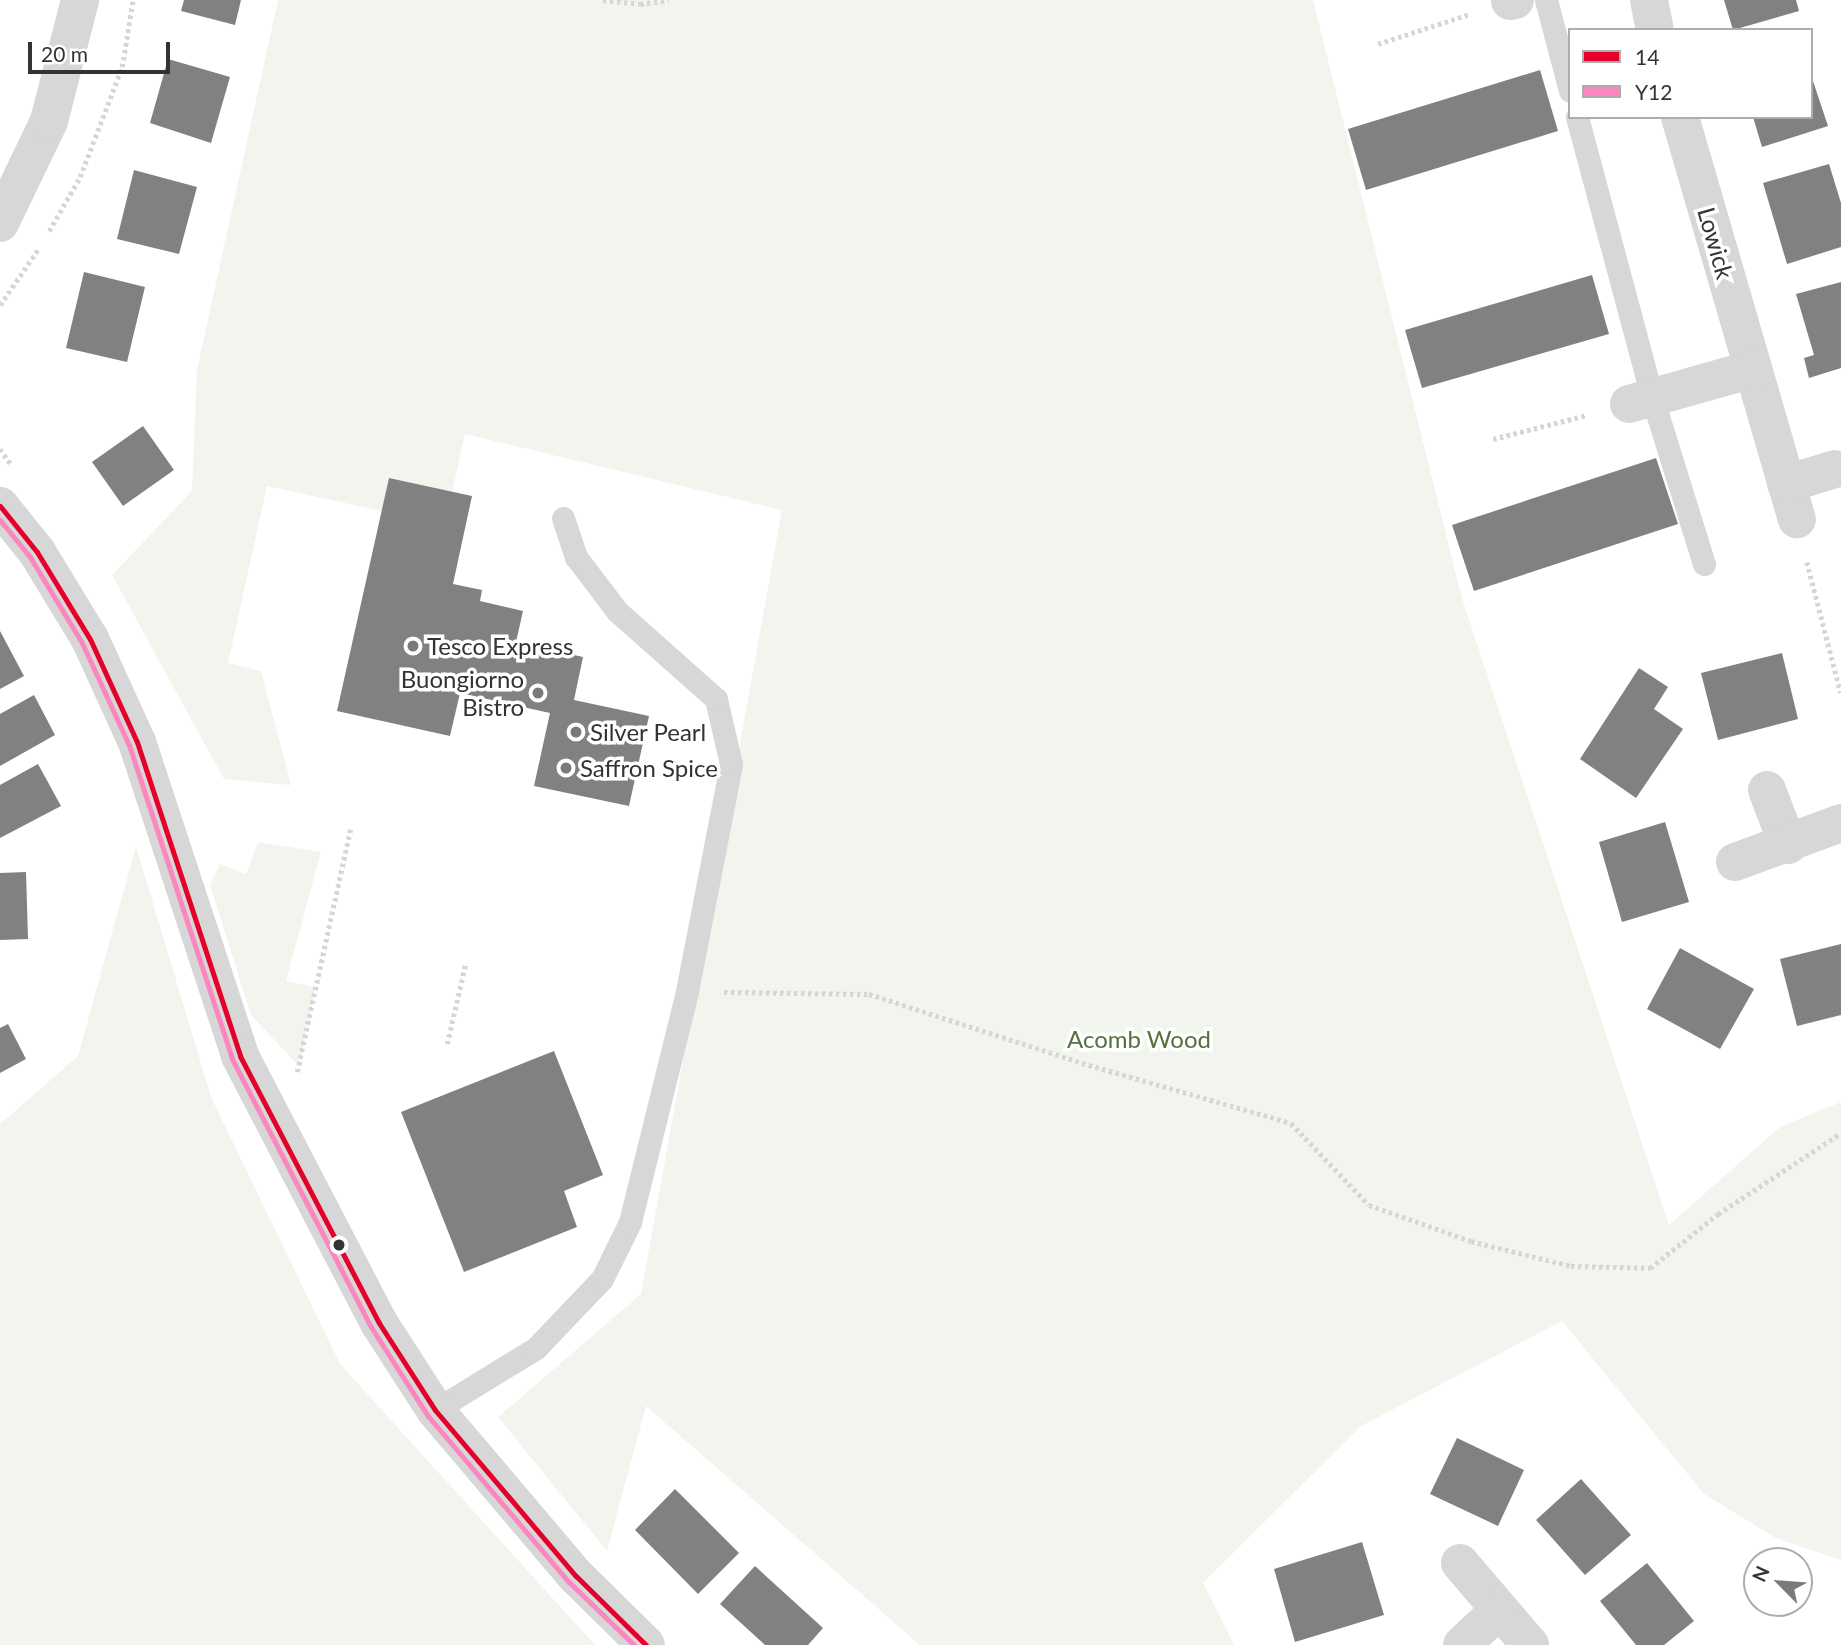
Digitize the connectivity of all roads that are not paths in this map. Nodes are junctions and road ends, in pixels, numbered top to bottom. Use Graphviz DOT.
graph roads {
  1 [pos="80,0"];
  2 [pos="1523,0"];
  3 [pos="1649,0"];
  4 [pos="1655,28"];
  5 [pos="1568,87"];
  6 [pos="1577,119"];
  7 [pos="1681,119"];
  8 [pos="0,223"];
  9 [pos="1753,369"];
  10 [pos="1640,400"];
  11 [pos="1835,469"];
  12 [pos="0,506"];
  13 [pos="563,518"];
  14 [pos="1704,564"];
  15 [pos="1767,790"];
  16 [pos="1841,823"];
  17 [pos="1788,845"];
  18 [pos="1735,862"];
  19 [pos="435,1410"];
  20 [pos="1460,1563"];
  21 [pos="1499,1609"];
  22 [pos="646,1645"];
  23 [pos="1462,1645"];
  24 [pos="1530,1645"];
  1 -- 8 [label="street"];
  2 -- 5 [label="lane"];
  3 -- 4 [label="street"];
  6 -- 10 [label="lane"];
  7 -- 9 [label="street, Lowick"];
  9 -- 10 [label="street"];
  9 -- 11 [label="street, Lowick"];
  10 -- 14 [label="lane"];
  12 -- 19 [label="street"];
  13 -- 19 [label="lane"];
  15 -- 17 [label="street"];
  16 -- 17 [label="street"];
  17 -- 18 [label="street"];
  19 -- 22 [label="street"];
  20 -- 21 [label="street"];
  21 -- 23 [label="street"];
  21 -- 24 [label="street"];
}
